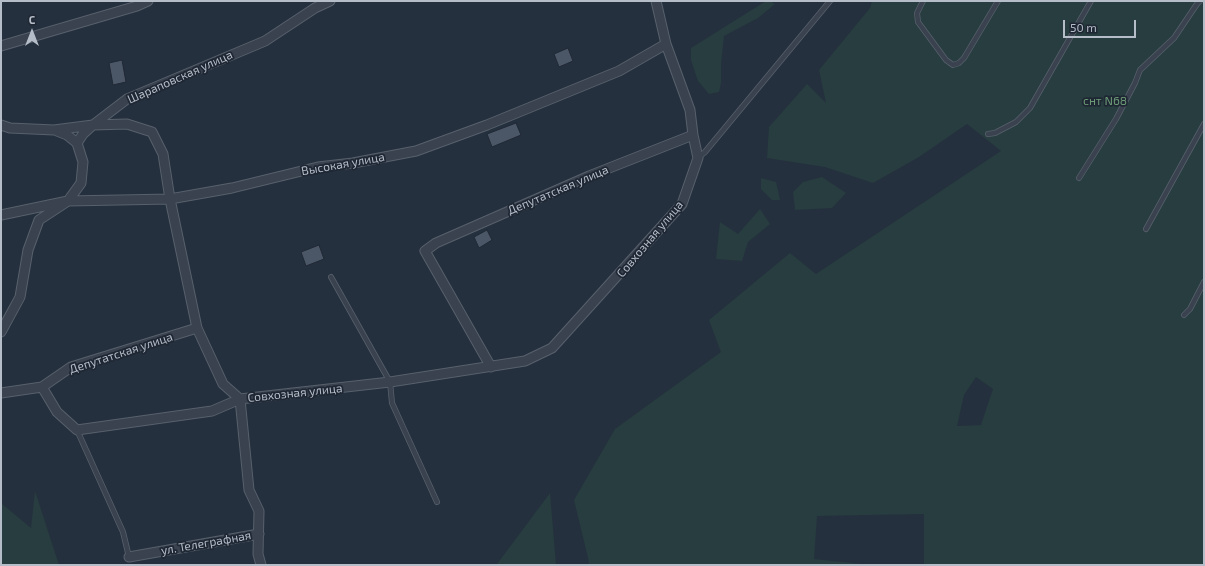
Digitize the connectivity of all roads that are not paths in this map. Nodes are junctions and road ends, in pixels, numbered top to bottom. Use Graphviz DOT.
graph roads {
  1 [pos="148,1"];
  2 [pos="330,1"];
  3 [pos="656,1"];
  4 [pos="830,1"];
  5 [pos="923,1"];
  6 [pos="998,1"];
  7 [pos="1090,1"];
  8 [pos="1200,1"];
  9 [pos="666,44"];
  10 [pos="1,46"];
  11 [pos="1204,124"];
  12 [pos="1,125"];
  13 [pos="93,125"];
  14 [pos="54,130"];
  15 [pos="988,134"];
  16 [pos="694,136"];
  17 [pos="77,144"];
  18 [pos="698,158"];
  19 [pos="1079,178"];
  20 [pos="170,198"];
  21 [pos="68,202"];
  22 [pos="1,215"];
  23 [pos="1146,229"];
  24 [pos="331,278"];
  25 [pos="1204,282"];
  26 [pos="1184,315"];
  27 [pos="197,328"];
  28 [pos="1,332"];
  29 [pos="491,366"];
  30 [pos="390,382"];
  31 [pos="42,387"];
  32 [pos="1,393"];
  33 [pos="240,399"];
  34 [pos="78,430"];
  35 [pos="437,502"];
  36 [pos="259,534"];
  37 [pos="129,557"];
  38 [pos="261,565"];
  1 -- 10 [label="street"];
  2 -- 13 [label="street, Шараповская улица"];
  3 -- 9 [label="street, Совхозная улица"];
  4 -- 18 [label="lane"];
  5 -- 6 [label="lane"];
  7 -- 15 [label="lane"];
  8 -- 19 [label="lane"];
  9 -- 16 [label="street, Совхозная улица"];
  9 -- 20 [label="street, Высокая улица"];
  11 -- 23 [label="lane"];
  12 -- 14 [label="street"];
  13 -- 14 [label="street"];
  13 -- 17 [label="street, Шараповская улица"];
  13 -- 20 [label="street"];
  14 -- 17 [label="street"];
  16 -- 18 [label="street, Совхозная улица"];
  16 -- 29 [label="street, Депутатская улица"];
  17 -- 21 [label="street"];
  18 -- 29 [label="street, Совхозная улица"];
  20 -- 21 [label="street, Высокая улица"];
  20 -- 27 [label="street"];
  21 -- 22 [label="street, Высокая улица"];
  21 -- 28 [label="street"];
  24 -- 30 [label="lane"];
  25 -- 26 [label="lane"];
  27 -- 31 [label="street, Депутатская улица"];
  27 -- 33 [label="street"];
  29 -- 30 [label="street, Совхозная улица"];
  30 -- 33 [label="street, Совхозная улица"];
  30 -- 35 [label="lane"];
  31 -- 32 [label="street, Депутатская улица"];
  31 -- 34 [label="street"];
  33 -- 34 [label="street, Совхозная улица"];
  33 -- 36 [label="street"];
  34 -- 37 [label="lane"];
  36 -- 37 [label="street, ул. Телеграфная"];
  36 -- 38 [label="street"];
}
